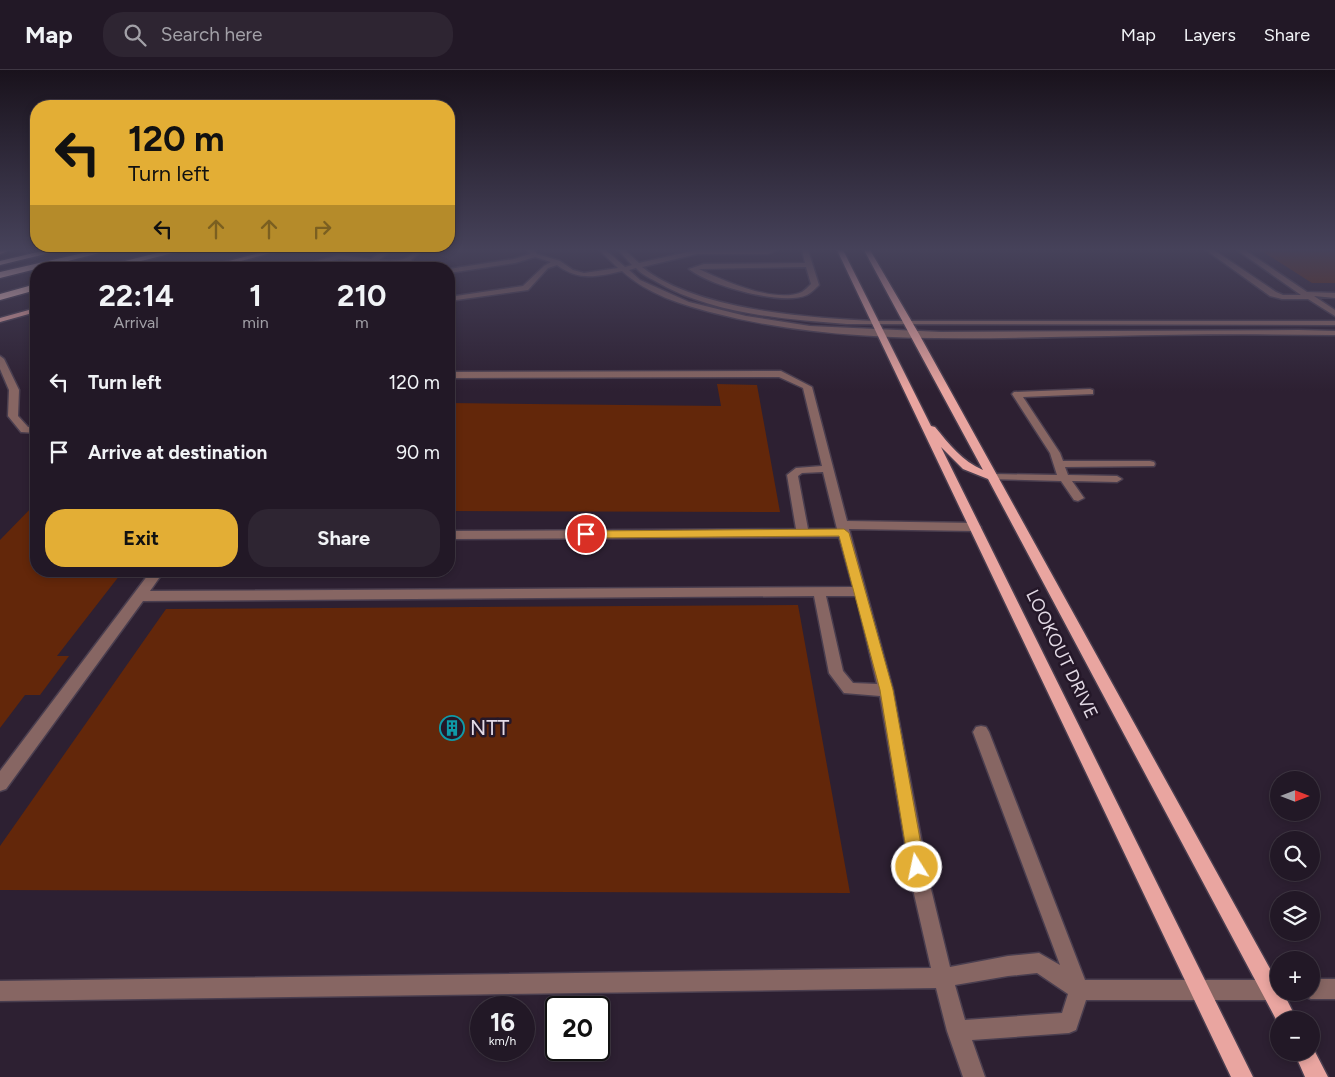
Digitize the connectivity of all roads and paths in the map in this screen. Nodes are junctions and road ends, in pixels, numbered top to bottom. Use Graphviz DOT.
graph roads {
  1 [pos="668,297"];
  2 [pos="700,297"];
  3 [pos="865,297"];
  4 [pos="894,297"];
  5 [pos="1309,297"];
  6 [pos="30,312"];
  7 [pos="1335,314"];
  8 [pos="0,320"];
  9 [pos="1335,323"];
  10 [pos="878,328"];
  11 [pos="912,328"];
  12 [pos="1335,333"];
  13 [pos="1,364"];
  14 [pos="455,375"];
  15 [pos="5,383"];
  16 [pos="1090,392"];
  17 [pos="921,418"];
  18 [pos="30,430"];
  19 [pos="1059,464"];
  20 [pos="1150,464"];
  21 [pos="828,469"];
  22 [pos="992,477"];
  23 [pos="1064,478"];
  24 [pos="1117,479"];
  25 [pos="1078,498"];
  26 [pos="974,527"];
  27 [pos="843,529"];
  28 [pos="803,533"];
  29 [pos="455,535"];
  30 [pos="154,577"];
  31 [pos="819,591"];
  32 [pos="861,591"];
  33 [pos="140,596"];
  34 [pos="886,690"];
  35 [pos="981,732"];
  36 [pos="0,784"];
  37 [pos="942,978"];
  38 [pos="1270,981"];
  39 [pos="1320,989"];
  40 [pos="1335,989"];
  41 [pos="1079,990"];
  42 [pos="1270,990"];
  43 [pos="0,991"];
  44 [pos="1202,991"];
  45 [pos="957,1031"];
  46 [pos="1309,1061"];
  47 [pos="974,1077"];
  48 [pos="1242,1077"];
  49 [pos="1318,1077"];
  1 -- 10 [label="street"];
  2 -- 10 [label="street"];
  3 -- 10 [label="main road, LOOKOUT DRIVE"];
  4 -- 11 [label="main road, LOOKOUT DRIVE"];
  5 -- 7 [label="street"];
  6 -- 8 [label="main road"];
  9 -- 11 [label="street"];
  10 -- 11 [label="street"];
  10 -- 11 [label="street"];
  10 -- 17 [label="main road, LOOKOUT DRIVE"];
  11 -- 12 [label="street"];
  11 -- 22 [label="main road, LOOKOUT DRIVE"];
  13 -- 15 [label="street"];
  14 -- 21 [label="street"];
  15 -- 18 [label="street"];
  16 -- 19 [label="street"];
  17 -- 22 [label="main road"];
  17 -- 26 [label="main road, LOOKOUT DRIVE"];
  19 -- 20 [label="street"];
  19 -- 23 [label="street"];
  21 -- 27 [label="street"];
  21 -- 28 [label="street"];
  22 -- 23 [label="street"];
  22 -- 38 [label="main road, LOOKOUT DRIVE"];
  23 -- 24 [label="street"];
  23 -- 25 [label="street"];
  26 -- 27 [label="street"];
  26 -- 44 [label="main road, LOOKOUT DRIVE"];
  27 -- 28 [label="street"];
  27 -- 32 [label="street"];
  28 -- 29 [label="street"];
  30 -- 33 [label="street"];
  31 -- 32 [label="street"];
  31 -- 33 [label="street"];
  31 -- 34 [label="street"];
  32 -- 34 [label="street"];
  33 -- 36 [label="street"];
  34 -- 37 [label="street"];
  35 -- 41 [label="street"];
  37 -- 41 [label="street"];
  37 -- 43 [label="street"];
  37 -- 45 [label="street"];
  39 -- 40 [label="street"];
  41 -- 44 [label="street"];
  41 -- 45 [label="street"];
  42 -- 44 [label="street"];
  44 -- 48 [label="main road, LOOKOUT DRIVE"];
  45 -- 47 [label="street"];
  46 -- 49 [label="main road"];
}
